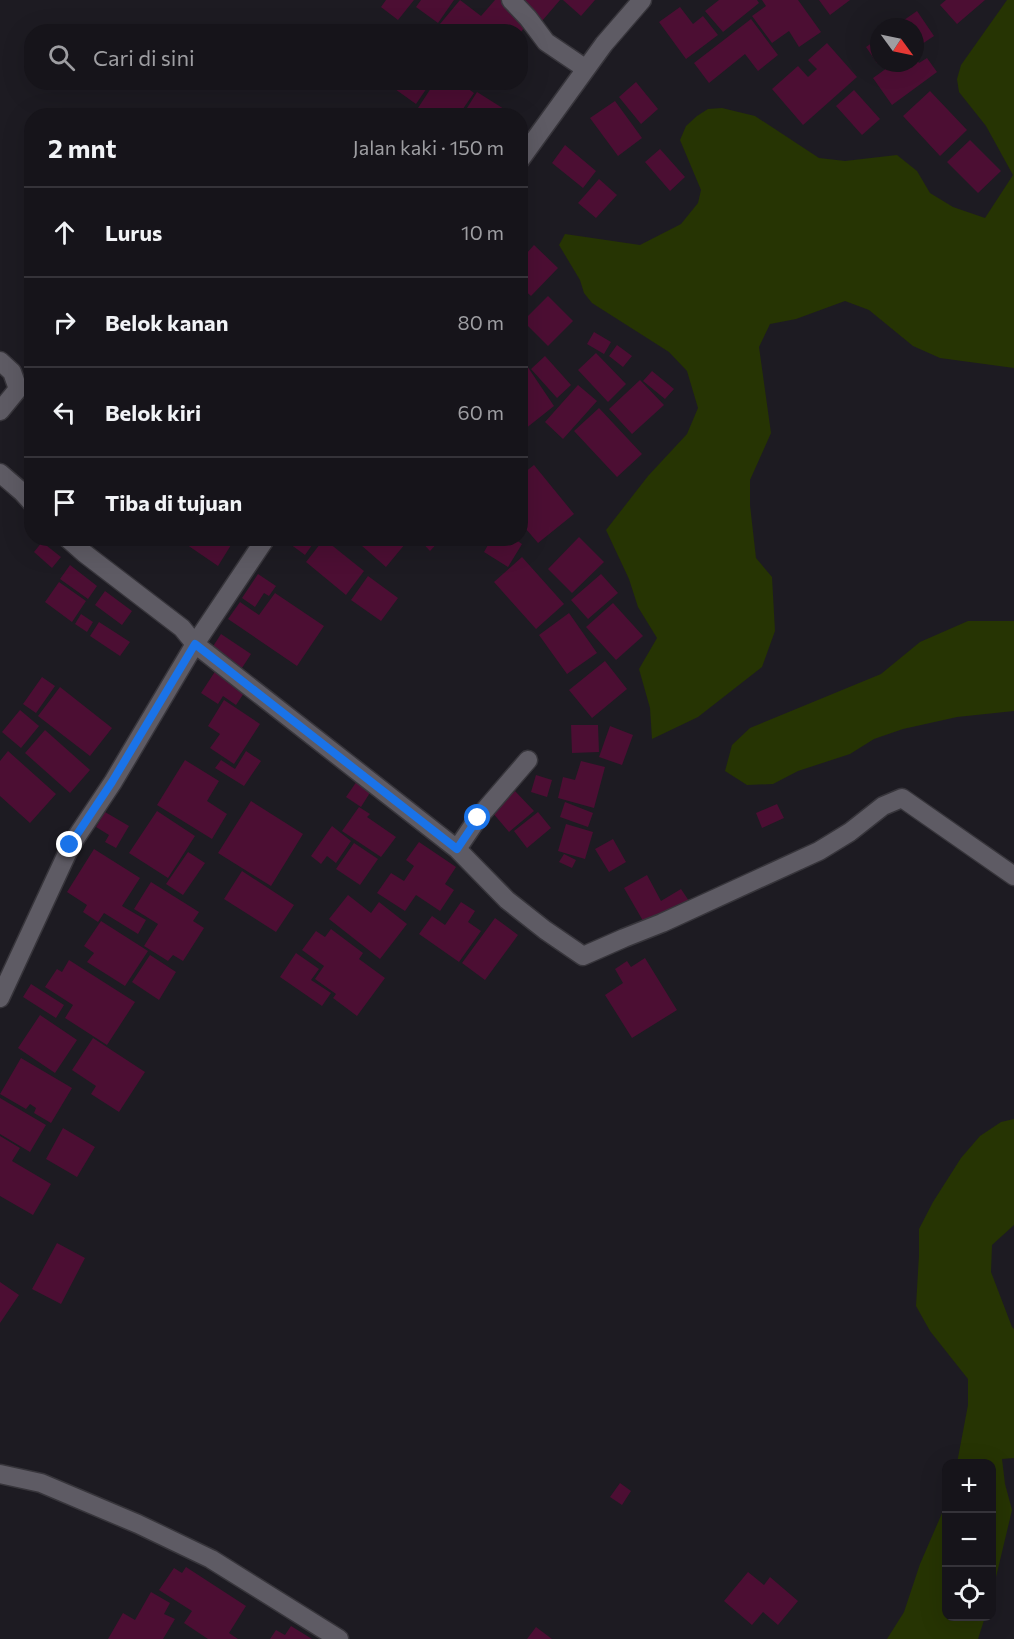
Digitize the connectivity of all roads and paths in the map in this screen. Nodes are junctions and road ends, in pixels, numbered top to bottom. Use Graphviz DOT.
graph roads {
  1 [pos="511,0"];
  2 [pos="642,0"];
  3 [pos="586,69"];
  4 [pos="528,149"];
  5 [pos="0,361"];
  6 [pos="0,411"];
  7 [pos="0,473"];
  8 [pos="24,494"];
  9 [pos="76,546"];
  10 [pos="261,546"];
  11 [pos="195,644"];
  12 [pos="528,760"];
  13 [pos="457,849"];
  14 [pos="1014,876"];
  15 [pos="0,998"];
  16 [pos="0,1474"];
  17 [pos="339,1639"];
  1 -- 3 [label="street"];
  2 -- 3 [label="street"];
  3 -- 4 [label="street"];
  5 -- 6 [label="street"];
  7 -- 8 [label="street"];
  9 -- 11 [label="street"];
  10 -- 11 [label="street"];
  11 -- 13 [label="street"];
  11 -- 15 [label="street"];
  12 -- 13 [label="street"];
  13 -- 14 [label="street"];
  16 -- 17 [label="street"];
}
